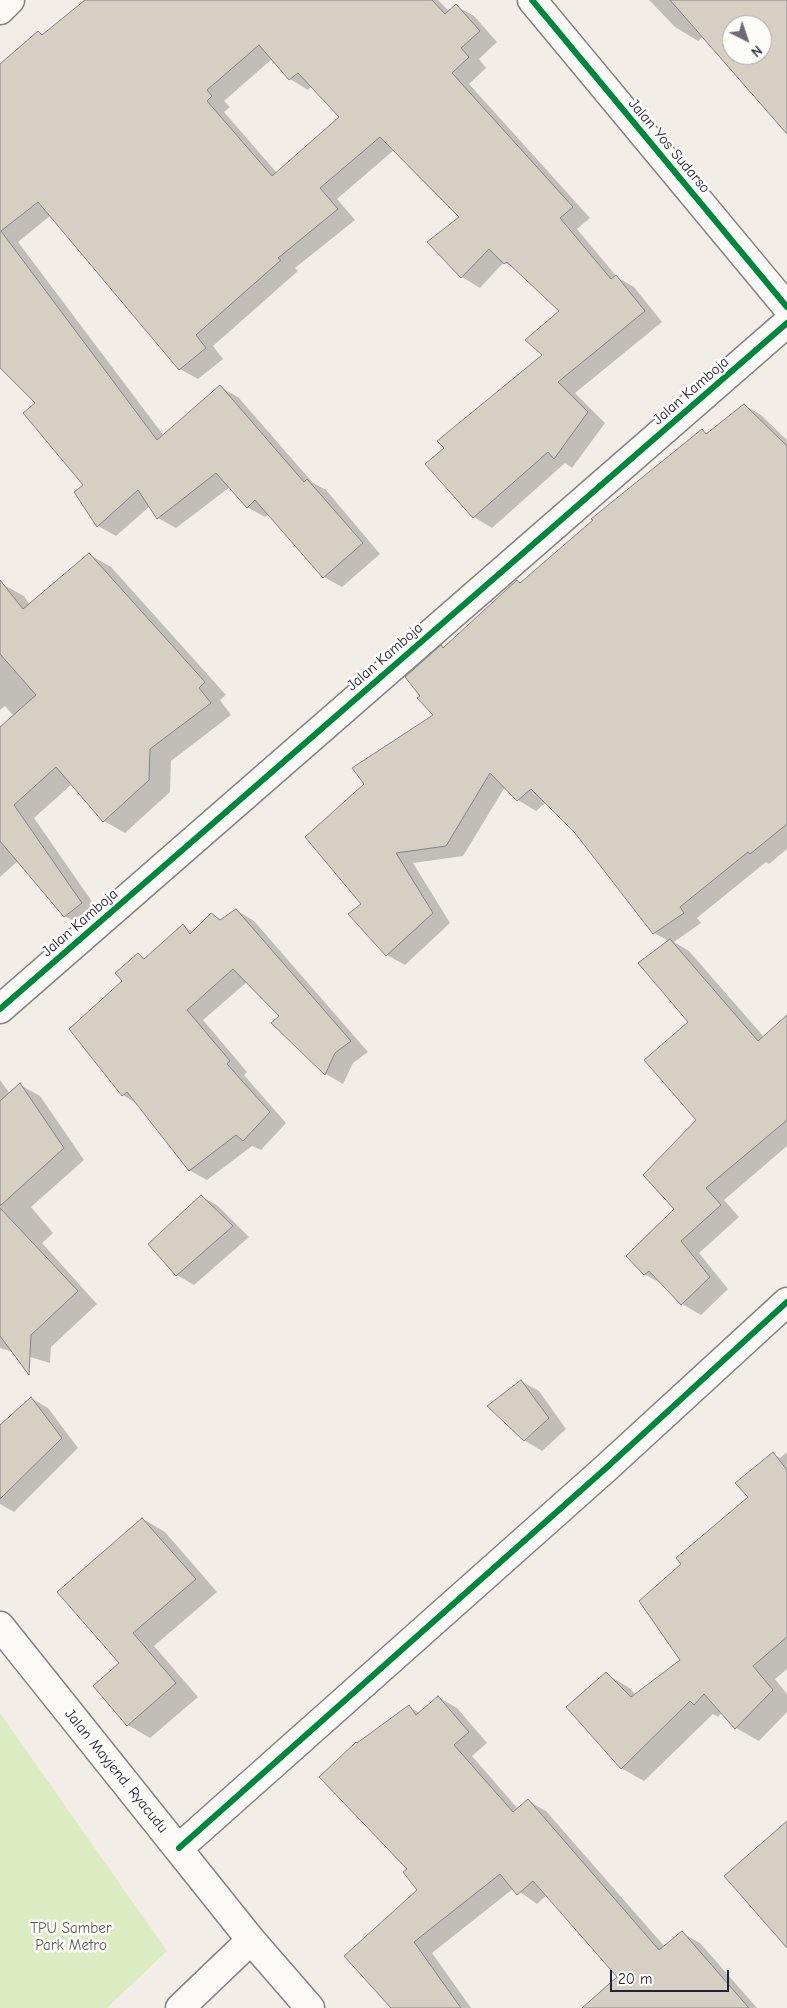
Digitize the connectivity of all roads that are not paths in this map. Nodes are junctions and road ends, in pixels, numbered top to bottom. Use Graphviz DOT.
graph roads {
  1 [pos="10,0"];
  2 [pos="532,0"];
  3 [pos="0,10"];
  4 [pos="787,307"];
  5 [pos="787,323"];
  6 [pos="0,1009"];
  7 [pos="787,1302"];
  8 [pos="0,1626"];
  9 [pos="179,1848"];
  10 [pos="251,1940"];
  11 [pos="180,2008"];
  12 [pos="310,2008"];
  1 -- 3 [label="street"];
  2 -- 4 [label="street, Jalan Yos Sudarso"];
  5 -- 6 [label="street, Jalan Kamboja"];
  7 -- 9 [label="street"];
  8 -- 9 [label="street, Jalan Mayjend. Ryacudu"];
  9 -- 10 [label="street, Jalan Mayjend. Ryacudu"];
  10 -- 11 [label="street"];
  10 -- 12 [label="street, Jalan Mayjend. Ryacudu"];
}
